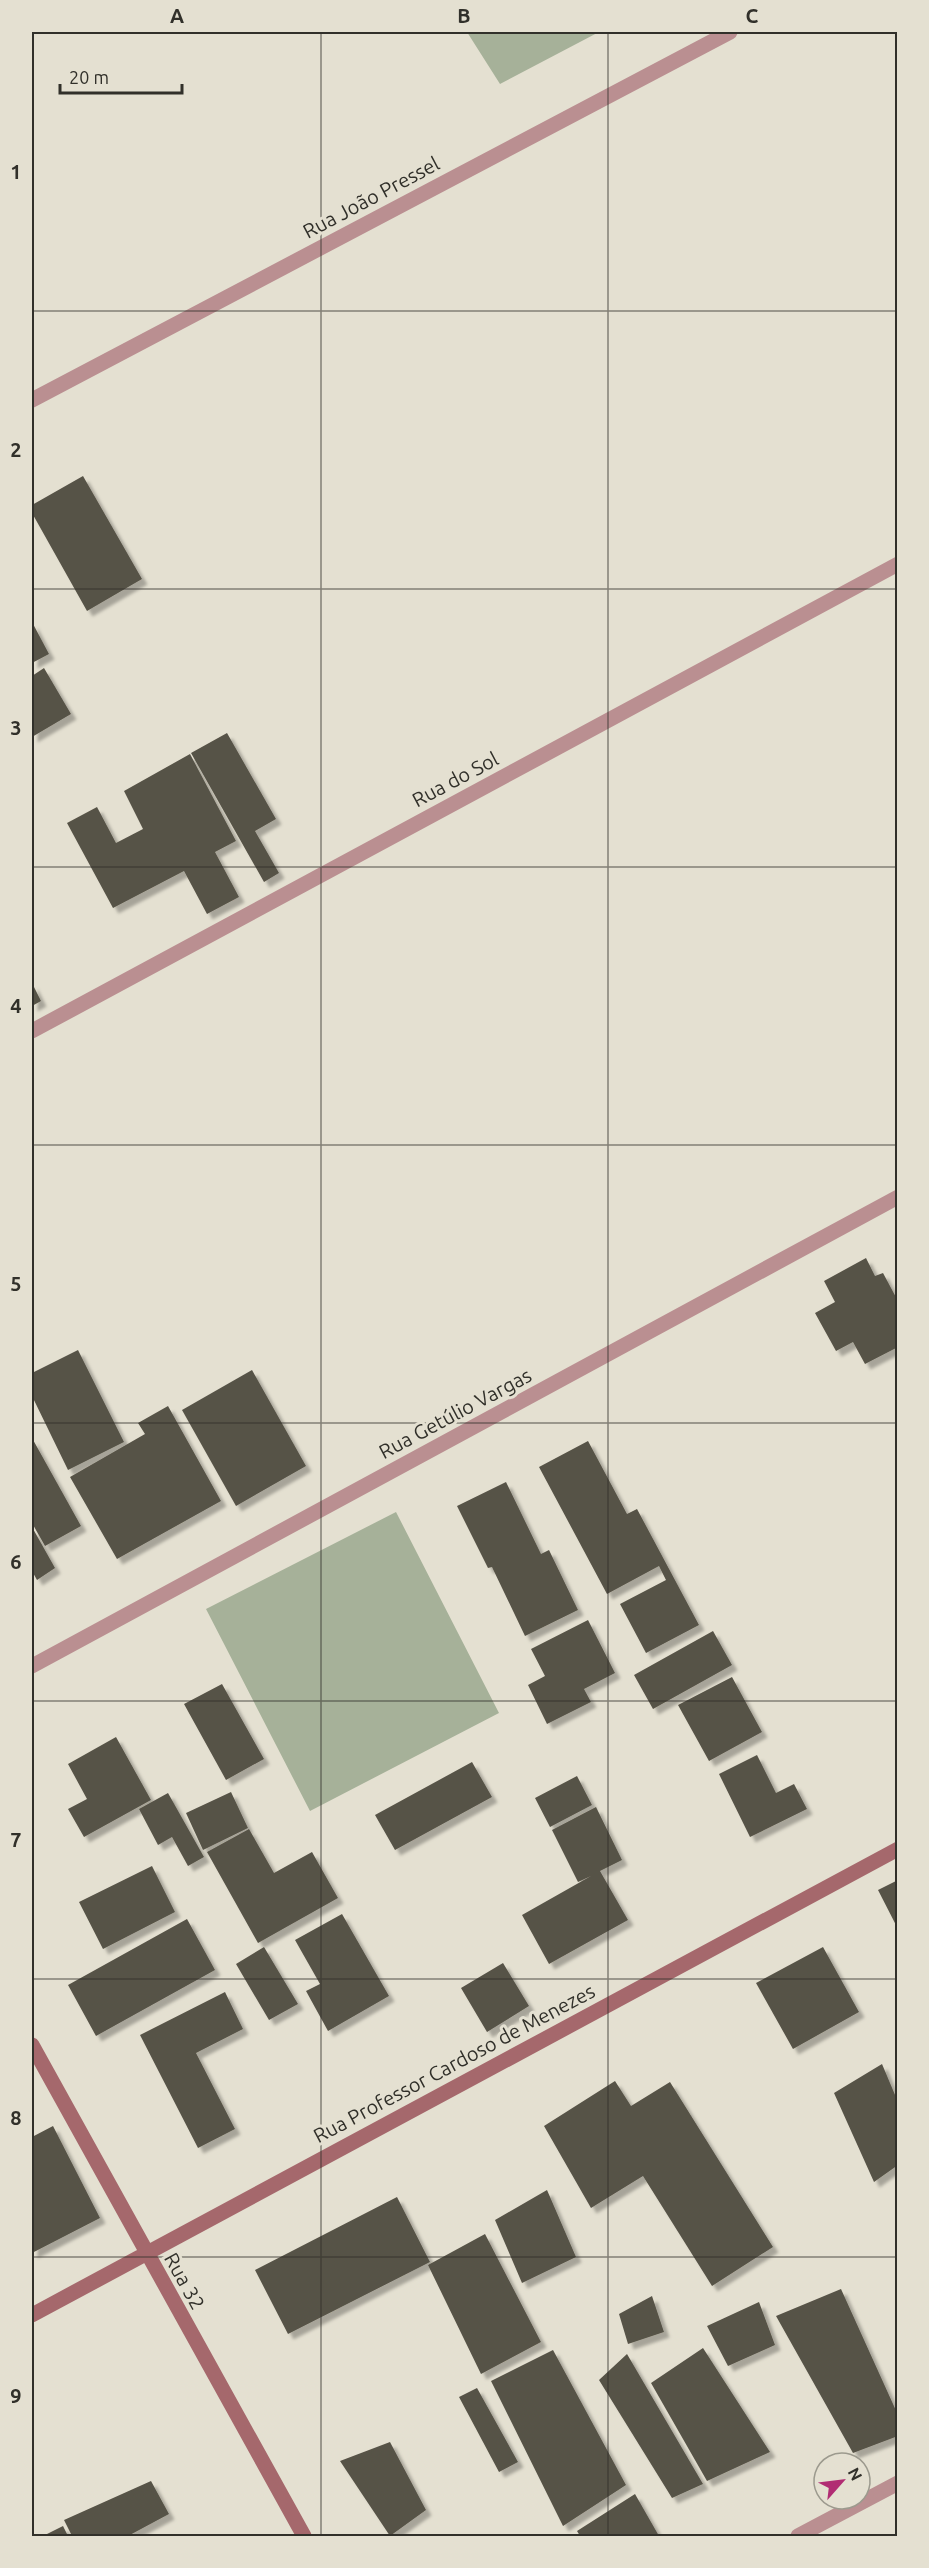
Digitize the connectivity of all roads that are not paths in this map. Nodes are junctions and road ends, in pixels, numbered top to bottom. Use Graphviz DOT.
graph roads {
  1 [pos="730,32"];
  2 [pos="32,400"];
  3 [pos="897,564"];
  4 [pos="32,1031"];
  5 [pos="897,1197"];
  6 [pos="32,1666"];
  7 [pos="897,1849"];
  8 [pos="32,2045"];
  9 [pos="145,2253"];
  10 [pos="32,2315"];
  11 [pos="897,2483"];
  12 [pos="304,2536"];
  13 [pos="798,2536"];
  1 -- 2 [label="street, Rua João Pressel"];
  3 -- 4 [label="street, Rua do Sol"];
  5 -- 6 [label="street, Rua Getúlio Vargas"];
  7 -- 9 [label="main road, Rua Professor Cardoso de Menezes"];
  8 -- 9 [label="main road, Rua 32"];
  9 -- 10 [label="main road, Rua Professor Cardoso de Menezes"];
  9 -- 12 [label="main road, Rua 32"];
  11 -- 13 [label="street"];
}
